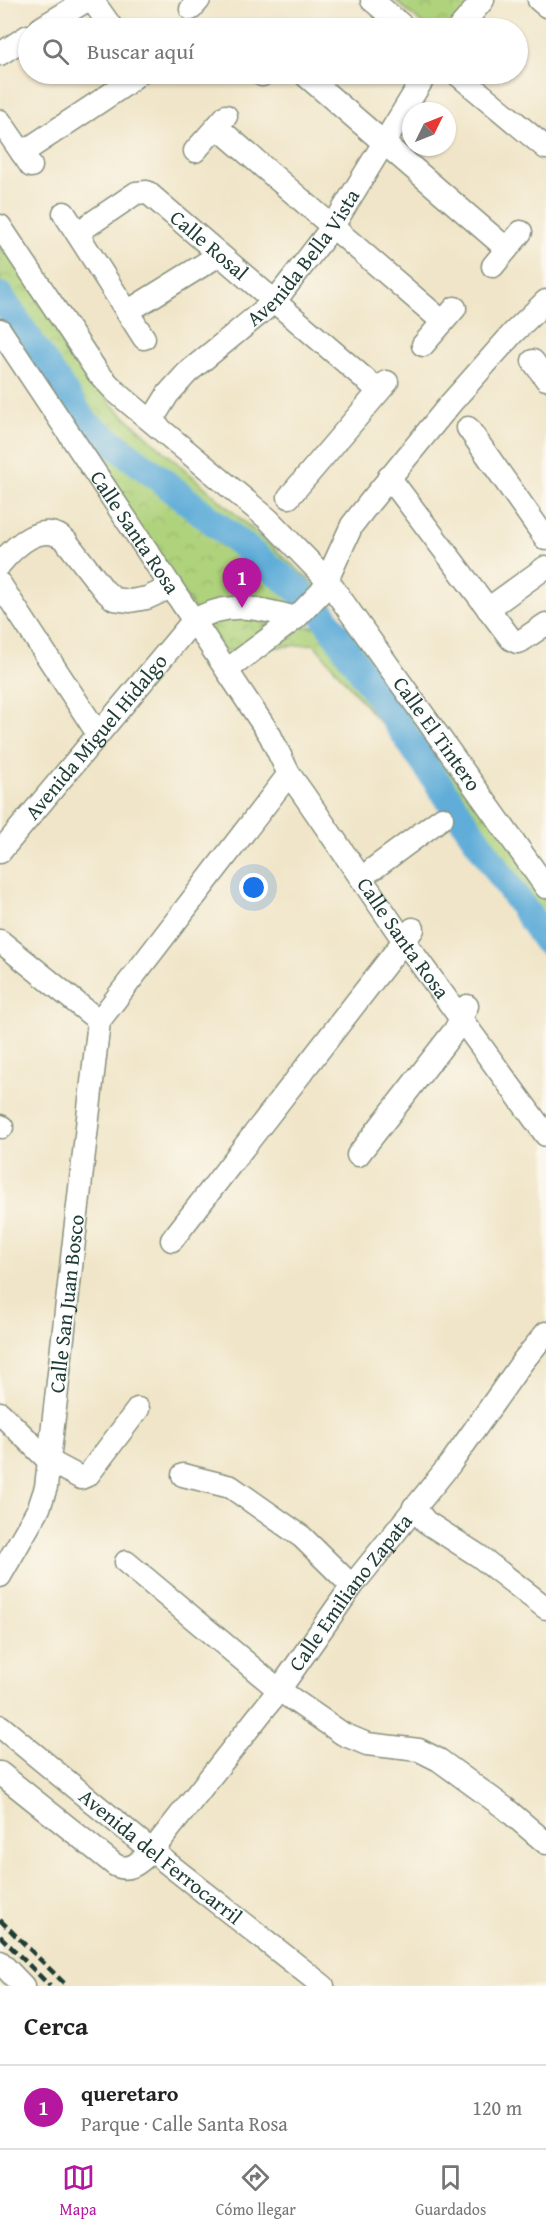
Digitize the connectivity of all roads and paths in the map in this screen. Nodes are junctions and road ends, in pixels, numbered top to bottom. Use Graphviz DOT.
graph roads {
  1 [pos="87,0"];
  2 [pos="92,0"];
  3 [pos="372,0"];
  4 [pos="483,0"];
  5 [pos="539,0"];
  6 [pos="546,6"];
  7 [pos="57,18"];
  8 [pos="105,18"];
  9 [pos="393,18"];
  10 [pos="468,18"];
  11 [pos="18,42"];
  12 [pos="0,54"];
  13 [pos="126,84"];
  14 [pos="315,84"];
  15 [pos="420,84"];
  16 [pos="469,84"];
  17 [pos="0,120"];
  18 [pos="384,144"];
  19 [pos="546,148"];
  20 [pos="195,151"];
  21 [pos="63,213"];
  22 [pos="0,226"];
  23 [pos="333,226"];
  24 [pos="76,233"];
  25 [pos="219,255"];
  26 [pos="493,266"];
  27 [pos="274,301"];
  28 [pos="546,301"];
  29 [pos="127,312"];
  30 [pos="0,330"];
  31 [pos="144,338"];
  32 [pos="423,345"];
  33 [pos="152,420"];
  34 [pos="468,428"];
  35 [pos="389,477"];
  36 [pos="289,497"];
  37 [pos="546,539"];
  38 [pos="0,564"];
  39 [pos="546,567"];
  40 [pos="0,584"];
  41 [pos="325,586"];
  42 [pos="171,587"];
  43 [pos="488,609"];
  44 [pos="299,615"];
  45 [pos="193,621"];
  46 [pos="546,624"];
  47 [pos="227,670"];
  48 [pos="98,734"];
  49 [pos="270,735"];
  50 [pos="289,774"];
  51 [pos="442,818"];
  52 [pos="0,852"];
  53 [pos="352,852"];
  54 [pos="373,869"];
  55 [pos="545,883"];
  56 [pos="409,935"];
  57 [pos="0,941"];
  58 [pos="464,1011"];
  59 [pos="99,1021"];
  60 [pos="546,1112"];
  61 [pos="546,1135"];
  62 [pos="358,1155"];
  63 [pos="172,1240"];
  64 [pos="546,1333"];
  65 [pos="138,1408"];
  66 [pos="0,1413"];
  67 [pos="49,1461"];
  68 [pos="183,1475"];
  69 [pos="420,1515"];
  70 [pos="126,1562"];
  71 [pos="0,1576"];
  72 [pos="352,1586"];
  73 [pos="546,1608"];
  74 [pos="279,1690"];
  75 [pos="0,1726"];
  76 [pos="0,1773"];
  77 [pos="546,1843"];
  78 [pos="152,1851"];
  79 [pos="0,1962"];
  80 [pos="23,1986"];
  81 [pos="323,1986"];
  1 -- 7 [label="street"];
  2 -- 8 [label="street"];
  3 -- 9 [label="street"];
  4 -- 10 [label="street"];
  5 -- 6 [label="street"];
  11 -- 12 [label="street"];
  13 -- 17 [label="street"];
  14 -- 18 [label="street"];
  15 -- 18 [label="street, Avenida Bella Vista"];
  16 -- 19 [label="street"];
  18 -- 23 [label="street, Avenida Bella Vista"];
  18 -- 26 [label="street"];
  20 -- 23 [label="street"];
  21 -- 24 [label="street"];
  22 -- 33 [label="street, Calle El Tintero"];
  23 -- 27 [label="street, Avenida Bella Vista"];
  23 -- 32 [label="street"];
  24 -- 25 [label="street, Calle Rosal"];
  24 -- 29 [label="street"];
  25 -- 27 [label="street, Calle Rosal"];
  25 -- 29 [label="street"];
  27 -- 33 [label="street, Avenida Bella Vista"];
  27 -- 36 [label="street, Calle Rosal"];
  28 -- 35 [label="street"];
  29 -- 31 [label="street"];
  30 -- 42 [label="street, Calle Santa Rosa"];
  33 -- 41 [label="street, Calle El Tintero"];
  34 -- 37 [label="street"];
  35 -- 41 [label="street"];
  35 -- 43 [label="street"];
  38 -- 42 [label="street"];
  39 -- 43 [label="street"];
  40 -- 48 [label="street"];
  41 -- 44 [label="street"];
  41 -- 55 [label="street, Calle El Tintero"];
  42 -- 45 [label="street, Calle Santa Rosa"];
  43 -- 46 [label="street"];
  44 -- 45 [label="street"];
  44 -- 47 [label="street"];
  45 -- 47 [label="street, Calle Santa Rosa"];
  45 -- 48 [label="street, Avenida Miguel Hidalgo"];
  47 -- 49 [label="street, Calle Santa Rosa"];
  48 -- 52 [label="street, Avenida Miguel Hidalgo"];
  49 -- 50 [label="street, Calle Santa Rosa"];
  49 -- 53 [label="street, Calle Santa Rosa"];
  50 -- 53 [label="street, Calle Santa Rosa"];
  50 -- 59 [label="street"];
  51 -- 54 [label="street"];
  53 -- 54 [label="street, Calle Santa Rosa"];
  53 -- 56 [label="street, Calle Santa Rosa"];
  54 -- 56 [label="street, Calle Santa Rosa"];
  56 -- 58 [label="street, Calle Santa Rosa"];
  56 -- 63 [label="street"];
  57 -- 59 [label="street"];
  58 -- 60 [label="street, Calle Santa Rosa"];
  58 -- 61 [label="street, Calle Santa Rosa"];
  58 -- 62 [label="street"];
  59 -- 67 [label="street, Calle San Juan Bosco"];
  64 -- 69 [label="street, Calle Emiliano Zapata"];
  65 -- 67 [label="street"];
  66 -- 67 [label="street"];
  67 -- 71 [label="street, Calle San Juan Bosco"];
  68 -- 72 [label="street"];
  69 -- 72 [label="street, Calle Emiliano Zapata"];
  69 -- 73 [label="street"];
  70 -- 74 [label="street"];
  72 -- 74 [label="street, Calle Emiliano Zapata"];
  74 -- 77 [label="street"];
  74 -- 78 [label="street, Calle Emiliano Zapata"];
  75 -- 78 [label="street, Avenida del Ferrocarril"];
  76 -- 78 [label="street, Calle Emiliano Zapata"];
  78 -- 81 [label="street, Avenida del Ferrocarril"];
  79 -- 80 [label="street"];
}
